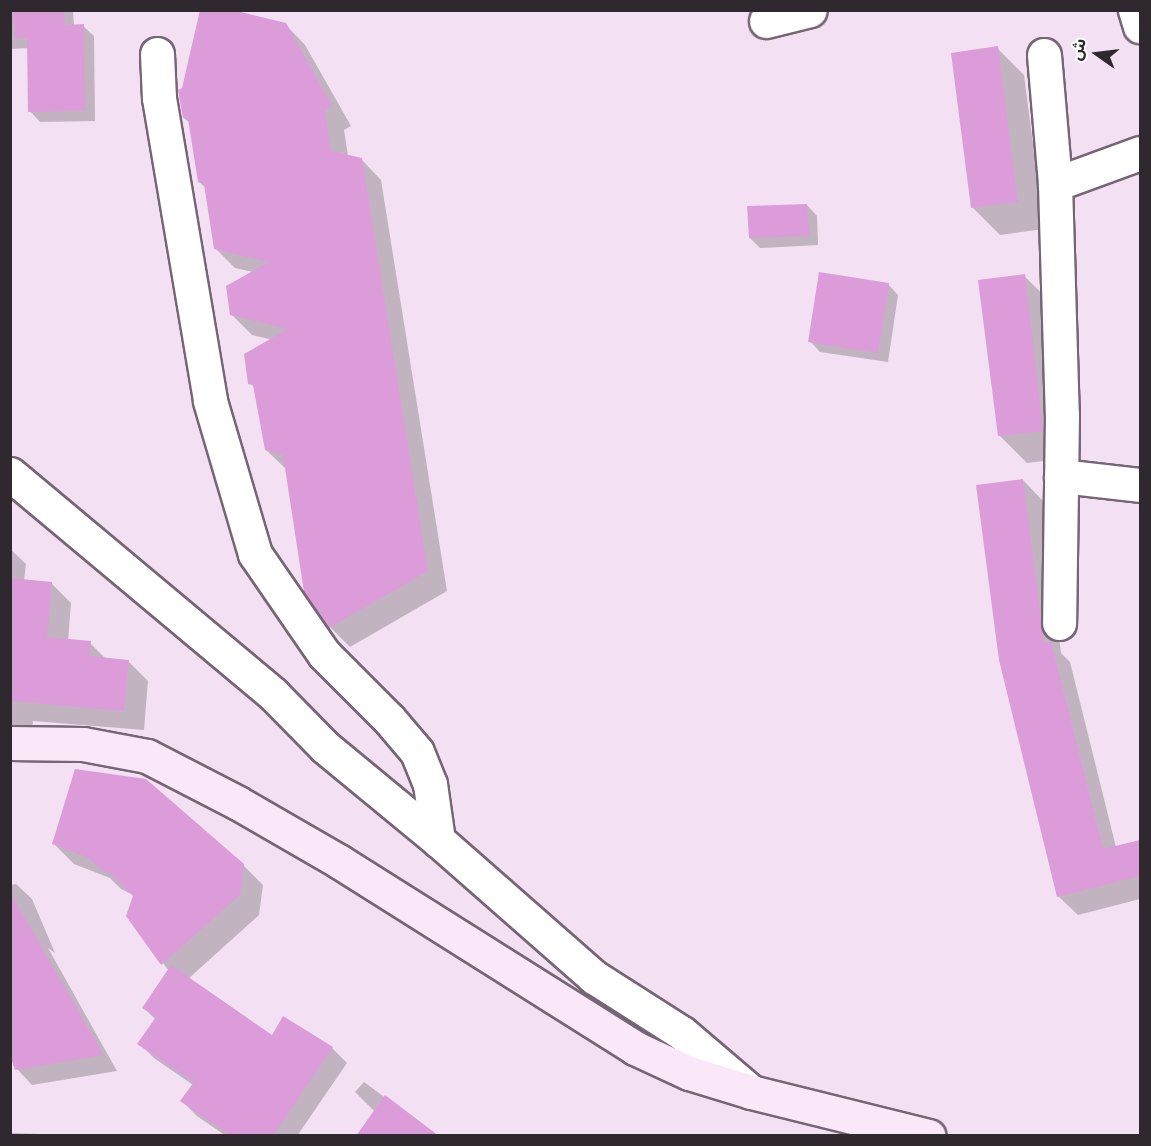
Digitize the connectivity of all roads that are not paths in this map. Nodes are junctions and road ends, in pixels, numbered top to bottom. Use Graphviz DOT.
graph roads {
  1 [pos="810,10"];
  2 [pos="1135,10"];
  3 [pos="766,21"];
  4 [pos="1140,26"];
  5 [pos="157,54"];
  6 [pos="1044,56"];
  7 [pos="1140,153"];
  8 [pos="1055,184"];
  9 [pos="10,474"];
  10 [pos="1061,476"];
  11 [pos="1140,485"];
  12 [pos="1059,623"];
  13 [pos="10,743"];
  14 [pos="438,840"];
  15 [pos="751,1092"];
  16 [pos="929,1136"];
  1 -- 3 [label="street"];
  2 -- 4 [label="street"];
  5 -- 14 [label="street"];
  6 -- 8 [label="street"];
  7 -- 8 [label="street"];
  8 -- 10 [label="street"];
  9 -- 14 [label="street"];
  10 -- 11 [label="street"];
  10 -- 12 [label="street"];
  13 -- 15 [label="street"];
  14 -- 15 [label="street"];
  15 -- 16 [label="street"];
}
